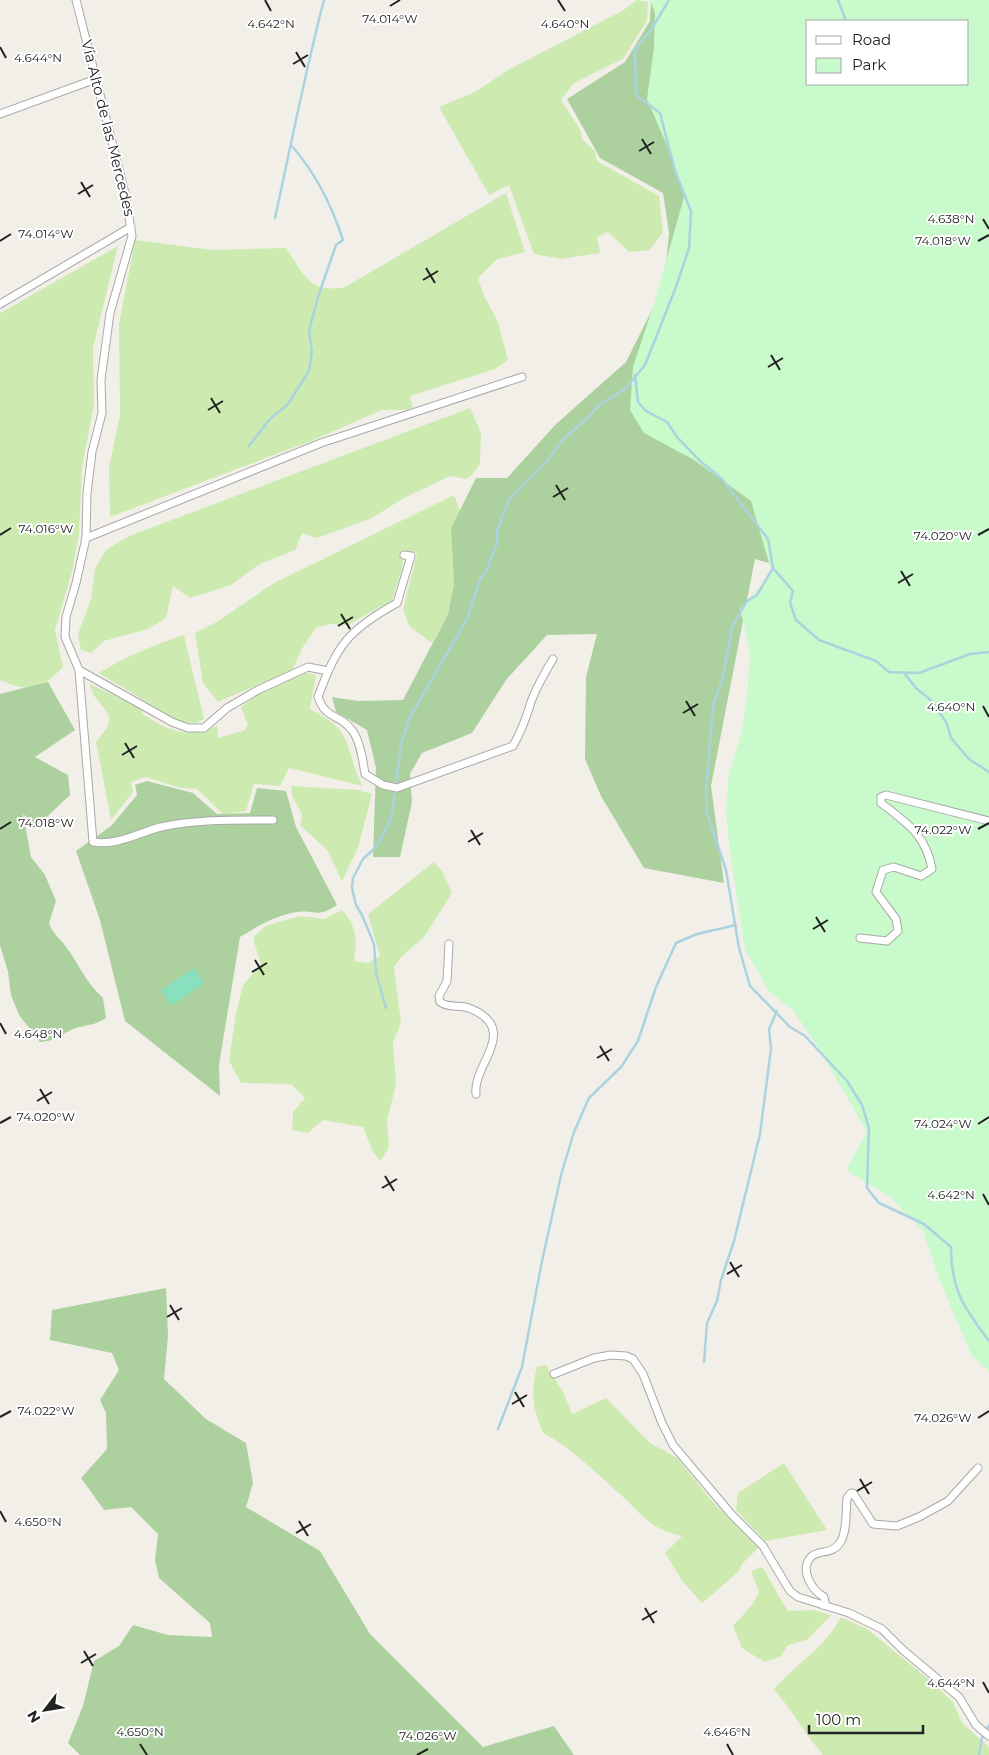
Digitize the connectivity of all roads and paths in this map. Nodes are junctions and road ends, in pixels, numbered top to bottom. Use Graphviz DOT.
graph roads {
  1 [pos="76,0"];
  2 [pos="96,79"];
  3 [pos="0,114"];
  4 [pos="132,227"];
  5 [pos="0,304"];
  6 [pos="522,377"];
  7 [pos="86,538"];
  8 [pos="404,555"];
  9 [pos="553,659"];
  10 [pos="79,670"];
  11 [pos="328,671"];
  12 [pos="274,820"];
  13 [pos="989,821"];
  14 [pos="860,938"];
  15 [pos="449,944"];
  16 [pos="476,1094"];
  17 [pos="554,1374"];
  18 [pos="978,1468"];
  19 [pos="823,1605"];
  20 [pos="989,1736"];
  1 -- 2 [label="street, Vía Alto de las Mercedes"];
  2 -- 3 [label="street"];
  2 -- 4 [label="street, Vía Alto de las Mercedes"];
  4 -- 5 [label="street"];
  4 -- 7 [label="street, Vía Alto de las Mercedes"];
  6 -- 7 [label="street"];
  7 -- 10 [label="street, Vía Alto de las Mercedes"];
  8 -- 11 [label="street"];
  9 -- 11 [label="street"];
  10 -- 11 [label="street"];
  10 -- 12 [label="street, Vía Alto de las Mercedes"];
  13 -- 14 [label="street"];
  15 -- 16 [label="street"];
  17 -- 19 [label="street"];
  18 -- 19 [label="street"];
  19 -- 20 [label="street"];
}
